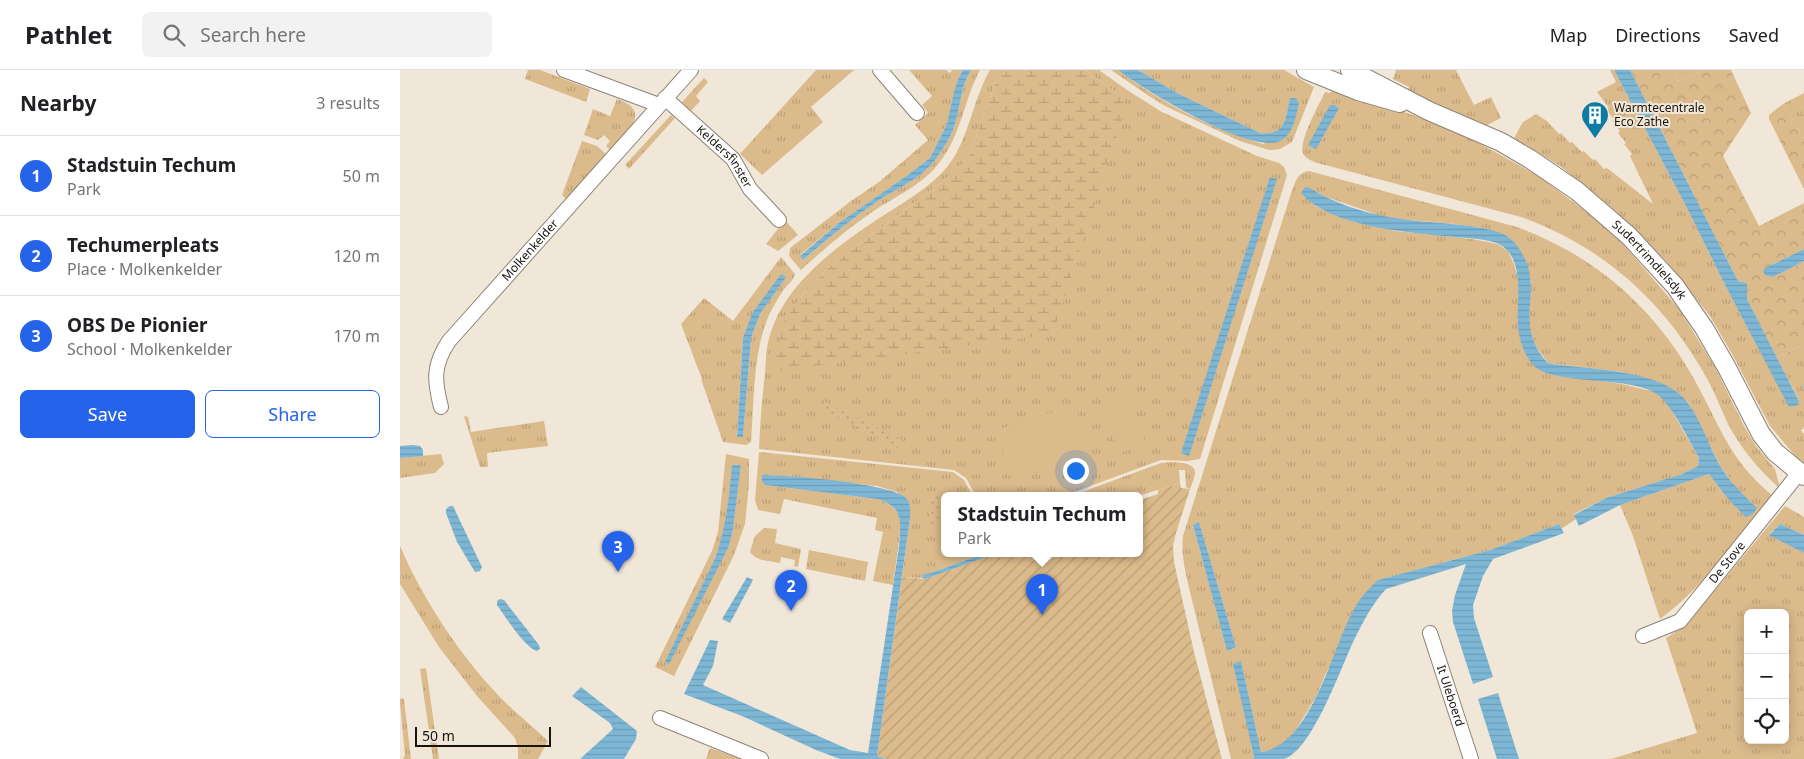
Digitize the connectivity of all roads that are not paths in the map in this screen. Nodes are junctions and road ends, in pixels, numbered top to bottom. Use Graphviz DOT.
graph roads {
  1 [pos="564,70"];
  2 [pos="691,70"];
  3 [pos="880,70"];
  4 [pos="1306,70"];
  5 [pos="1350,70"];
  6 [pos="662,102"];
  7 [pos="1429,111"];
  8 [pos="917,113"];
  9 [pos="779,220"];
  10 [pos="441,408"];
  11 [pos="1802,474"];
  12 [pos="1430,633"];
  13 [pos="1643,636"];
  14 [pos="660,718"];
  15 [pos="761,759"];
  16 [pos="1471,759"];
  1 -- 6 [label="street"];
  2 -- 6 [label="street, Molkenkelder"];
  3 -- 8 [label="street"];
  4 -- 7 [label="street, Sudertrimdielsdyk"];
  5 -- 7 [label="street, Sudertrimdielsdyk"];
  6 -- 9 [label="street, Keldersfinster"];
  6 -- 10 [label="street, Molkenkelder"];
  7 -- 11 [label="street, Sudertrimdielsdyk"];
  11 -- 13 [label="street, De Stove"];
  12 -- 16 [label="street, It Uleboerd"];
  14 -- 15 [label="street"];
}
